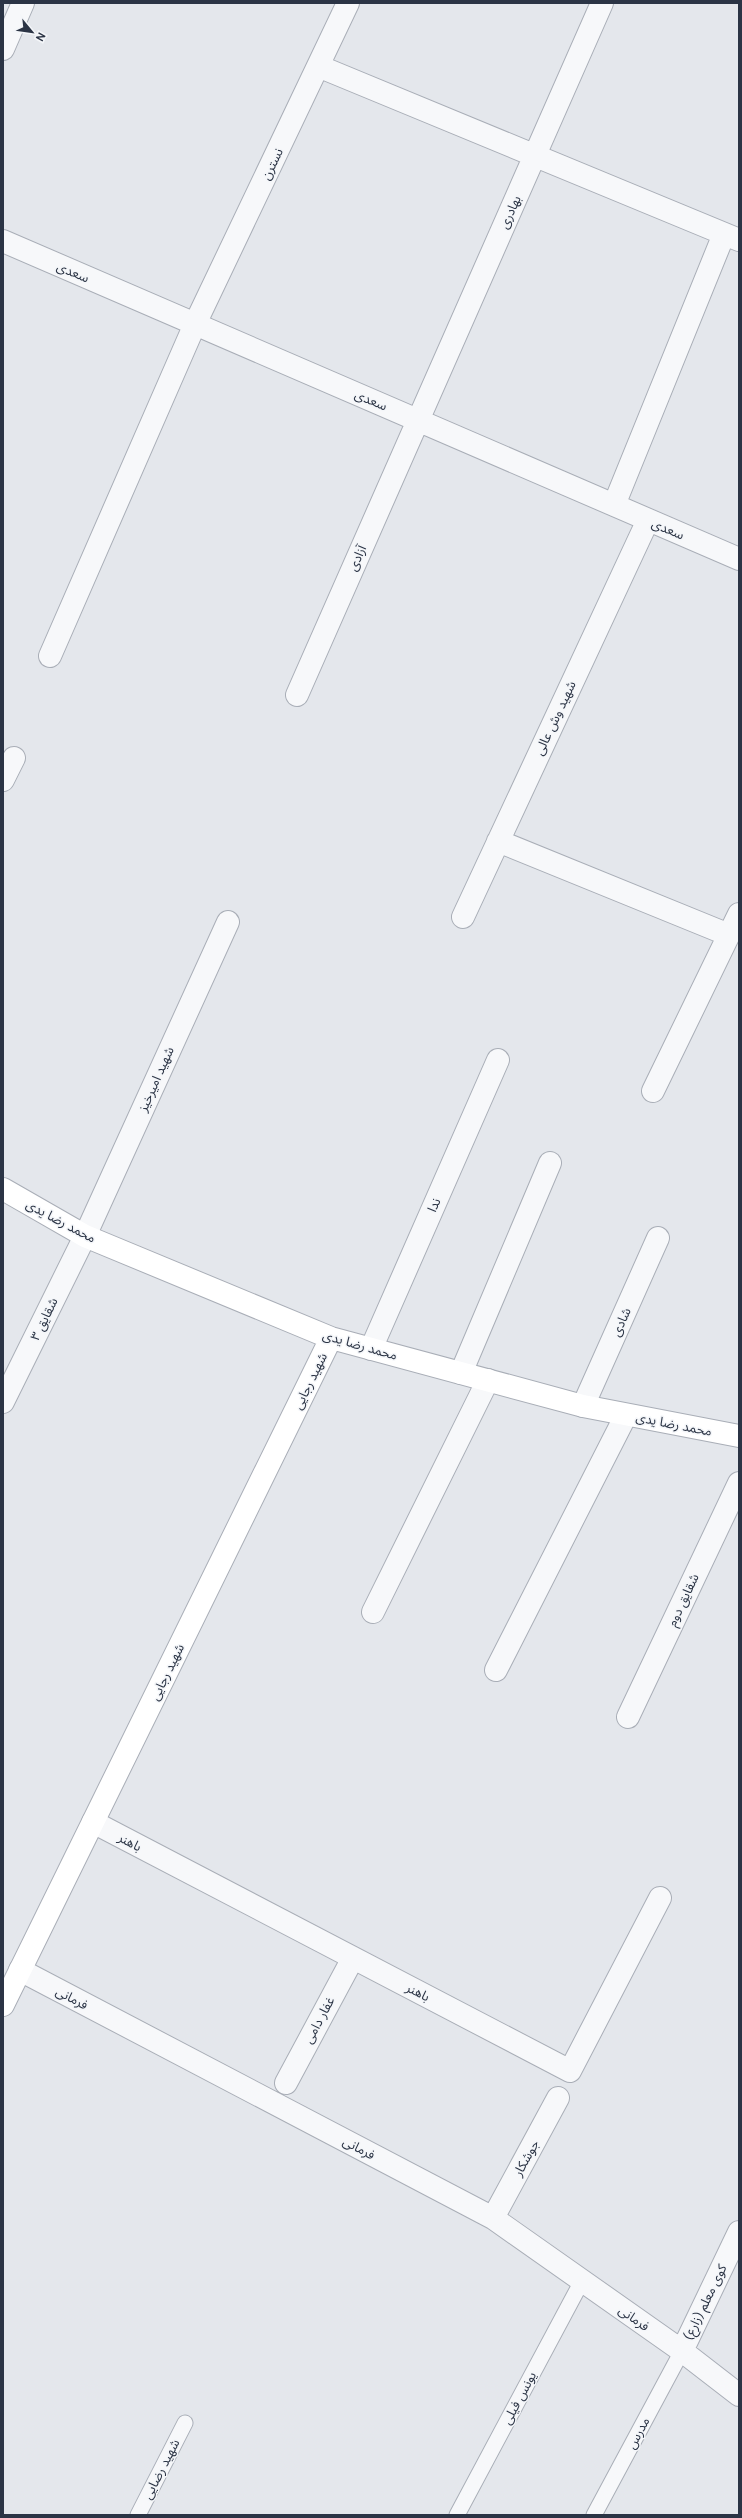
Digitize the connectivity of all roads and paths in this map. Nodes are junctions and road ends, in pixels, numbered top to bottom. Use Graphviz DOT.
graph roads {
  1 [pos="23,3"];
  2 [pos="348,3"];
  3 [pos="602,3"];
  4 [pos="3,49"];
  5 [pos="318,66"];
  6 [pos="535,155"];
  7 [pos="731,237"];
  8 [pos="3,242"];
  9 [pos="195,324"];
  10 [pos="418,420"];
  11 [pos="614,505"];
  12 [pos="648,520"];
  13 [pos="739,559"];
  14 [pos="50,656"];
  15 [pos="297,695"];
  16 [pos="14,758"];
  17 [pos="3,780"];
  18 [pos="498,841"];
  19 [pos="739,914"];
  20 [pos="463,917"];
  21 [pos="228,922"];
  22 [pos="729,935"];
  23 [pos="498,1060"];
  24 [pos="653,1091"];
  25 [pos="550,1163"];
  26 [pos="3,1189"];
  27 [pos="85,1236"];
  28 [pos="658,1238"];
  29 [pos="331,1338"];
  30 [pos="371,1349"];
  31 [pos="461,1373"];
  32 [pos="488,1380"];
  33 [pos="3,1402"];
  34 [pos="583,1406"];
  35 [pos="626,1415"];
  36 [pos="739,1436"];
  37 [pos="739,1483"];
  38 [pos="373,1612"];
  39 [pos="496,1670"];
  40 [pos="628,1717"];
  41 [pos="93,1822"];
  42 [pos="660,1898"];
  43 [pos="353,1958"];
  44 [pos="20,1970"];
  45 [pos="3,2005"];
  46 [pos="286,2083"];
  47 [pos="558,2098"];
  48 [pos="493,2218"];
  49 [pos="739,2232"];
  50 [pos="582,2281"];
  51 [pos="682,2351"];
  52 [pos="739,2395"];
  53 [pos="185,2423"];
  54 [pos="138,2515"];
  55 [pos="457,2515"];
  56 [pos="594,2515"];
  1 -- 4 [label="street"];
  2 -- 5 [label="street, نسترن"];
  3 -- 6 [label="street, بهادری"];
  5 -- 6 [label="street"];
  5 -- 9 [label="street, نسترن"];
  6 -- 7 [label="street"];
  6 -- 10 [label="street, بهادری"];
  7 -- 11 [label="street"];
  8 -- 9 [label="street, سعدی"];
  9 -- 10 [label="street, سعدی"];
  9 -- 14 [label="street, نسترن"];
  10 -- 11 [label="street, سعدی"];
  10 -- 15 [label="street, آزادی"];
  11 -- 12 [label="street, سعدی"];
  12 -- 13 [label="street, سعدی"];
  12 -- 18 [label="street, شهید وش عالی"];
  16 -- 17 [label="street"];
  18 -- 20 [label="street, شهید وش عالی"];
  18 -- 22 [label="street"];
  19 -- 22 [label="street"];
  21 -- 27 [label="street, شهید امیرخیز"];
  22 -- 24 [label="street"];
  23 -- 30 [label="street, ندا"];
  25 -- 31 [label="street"];
  26 -- 27 [label="main road, محمد رضا یدی"];
  27 -- 29 [label="main road, محمد رضا یدی"];
  27 -- 33 [label="street, شقایق ۳"];
  28 -- 34 [label="street, شادی"];
  29 -- 30 [label="main road, محمد رضا یدی"];
  29 -- 41 [label="main road, شهید رجایی"];
  30 -- 31 [label="main road, محمد رضا یدی"];
  31 -- 32 [label="main road, محمد رضا یدی"];
  32 -- 34 [label="main road, محمد رضا یدی"];
  32 -- 38 [label="street"];
  34 -- 35 [label="main road, محمد رضا یدی"];
  35 -- 36 [label="main road, محمد رضا یدی"];
  35 -- 39 [label="street"];
  37 -- 40 [label="street, شقایق دوم"];
  41 -- 43 [label="street, باهنر"];
  41 -- 44 [label="main road, شهید رجایی"];
  42 -- 43 [label="street, باهنر"];
  43 -- 46 [label="street, غفار دامی"];
  44 -- 45 [label="main road, شهید رجایی"];
  44 -- 48 [label="street, فرمانی"];
  47 -- 48 [label="street, جوشکار"];
  48 -- 50 [label="street, فرمانی"];
  49 -- 51 [label="street, کوی معلم (زارع)"];
  50 -- 51 [label="street, فرمانی"];
  50 -- 55 [label="lane, یونس فیلی"];
  51 -- 52 [label="street, فرمانی"];
  51 -- 56 [label="lane, مدرس"];
  53 -- 54 [label="lane, شهید رضایی"];
}
